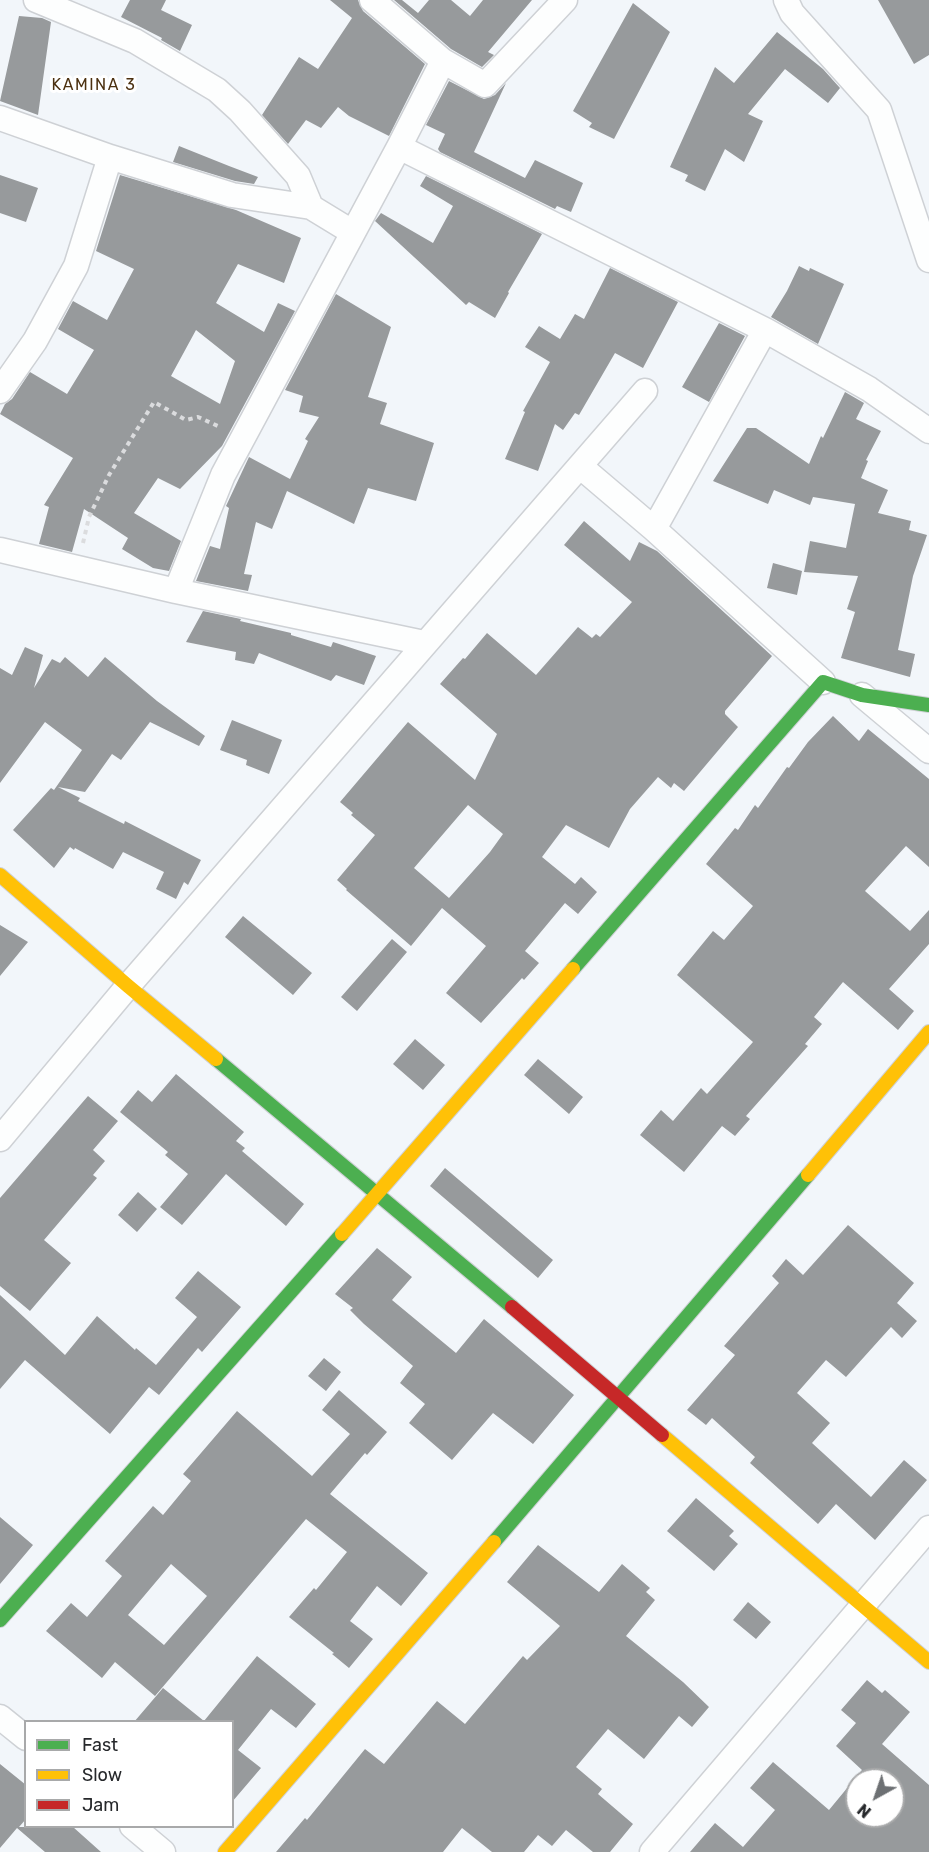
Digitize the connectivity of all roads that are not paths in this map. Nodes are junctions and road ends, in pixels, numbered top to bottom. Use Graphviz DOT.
graph roads {
  1 [pos="36,0"];
  2 [pos="372,0"];
  3 [pos="565,0"];
  4 [pos="786,0"];
  5 [pos="443,61"];
  6 [pos="0,118"];
  7 [pos="399,147"];
  8 [pos="110,157"];
  9 [pos="311,207"];
  10 [pos="352,232"];
  11 [pos="929,260"];
  12 [pos="765,330"];
  13 [pos="645,391"];
  14 [pos="0,392"];
  15 [pos="929,431"];
  16 [pos="581,467"];
  17 [pos="654,529"];
  18 [pos="0,550"];
  19 [pos="176,591"];
  20 [pos="424,643"];
  21 [pos="823,682"];
  22 [pos="862,695"];
  23 [pos="929,705"];
  24 [pos="929,751"];
  25 [pos="0,875"];
  26 [pos="128,986"];
  27 [pos="929,1032"];
  28 [pos="0,1139"];
  29 [pos="378,1193"];
  30 [pos="618,1399"];
  31 [pos="929,1528"];
  32 [pos="863,1605"];
  33 [pos="0,1620"];
  34 [pos="929,1662"];
  35 [pos="0,1717"];
  36 [pos="24,1736"];
  37 [pos="133,1828"];
  38 [pos="163,1852"];
  39 [pos="225,1852"];
  40 [pos="652,1852"];
  1 -- 9 [label="street"];
  2 -- 5 [label="street"];
  3 -- 5 [label="street"];
  4 -- 11 [label="street"];
  5 -- 7 [label="street"];
  6 -- 8 [label="street"];
  7 -- 10 [label="street"];
  7 -- 12 [label="street"];
  8 -- 9 [label="street"];
  8 -- 14 [label="street"];
  9 -- 10 [label="street"];
  10 -- 19 [label="street"];
  12 -- 15 [label="street"];
  12 -- 17 [label="street"];
  13 -- 16 [label="street"];
  16 -- 17 [label="street"];
  16 -- 20 [label="street"];
  17 -- 21 [label="street"];
  18 -- 19 [label="street"];
  19 -- 20 [label="street"];
  20 -- 26 [label="street"];
  21 -- 22 [label="street"];
  21 -- 29 [label="street"];
  22 -- 23 [label="street"];
  22 -- 24 [label="street"];
  25 -- 26 [label="street"];
  26 -- 28 [label="street"];
  26 -- 29 [label="street"];
  27 -- 30 [label="street"];
  29 -- 30 [label="street"];
  29 -- 33 [label="street"];
  30 -- 32 [label="street"];
  30 -- 39 [label="street"];
  31 -- 32 [label="street"];
  32 -- 34 [label="street"];
  32 -- 40 [label="street"];
  35 -- 36 [label="street"];
  37 -- 38 [label="street"];
}
